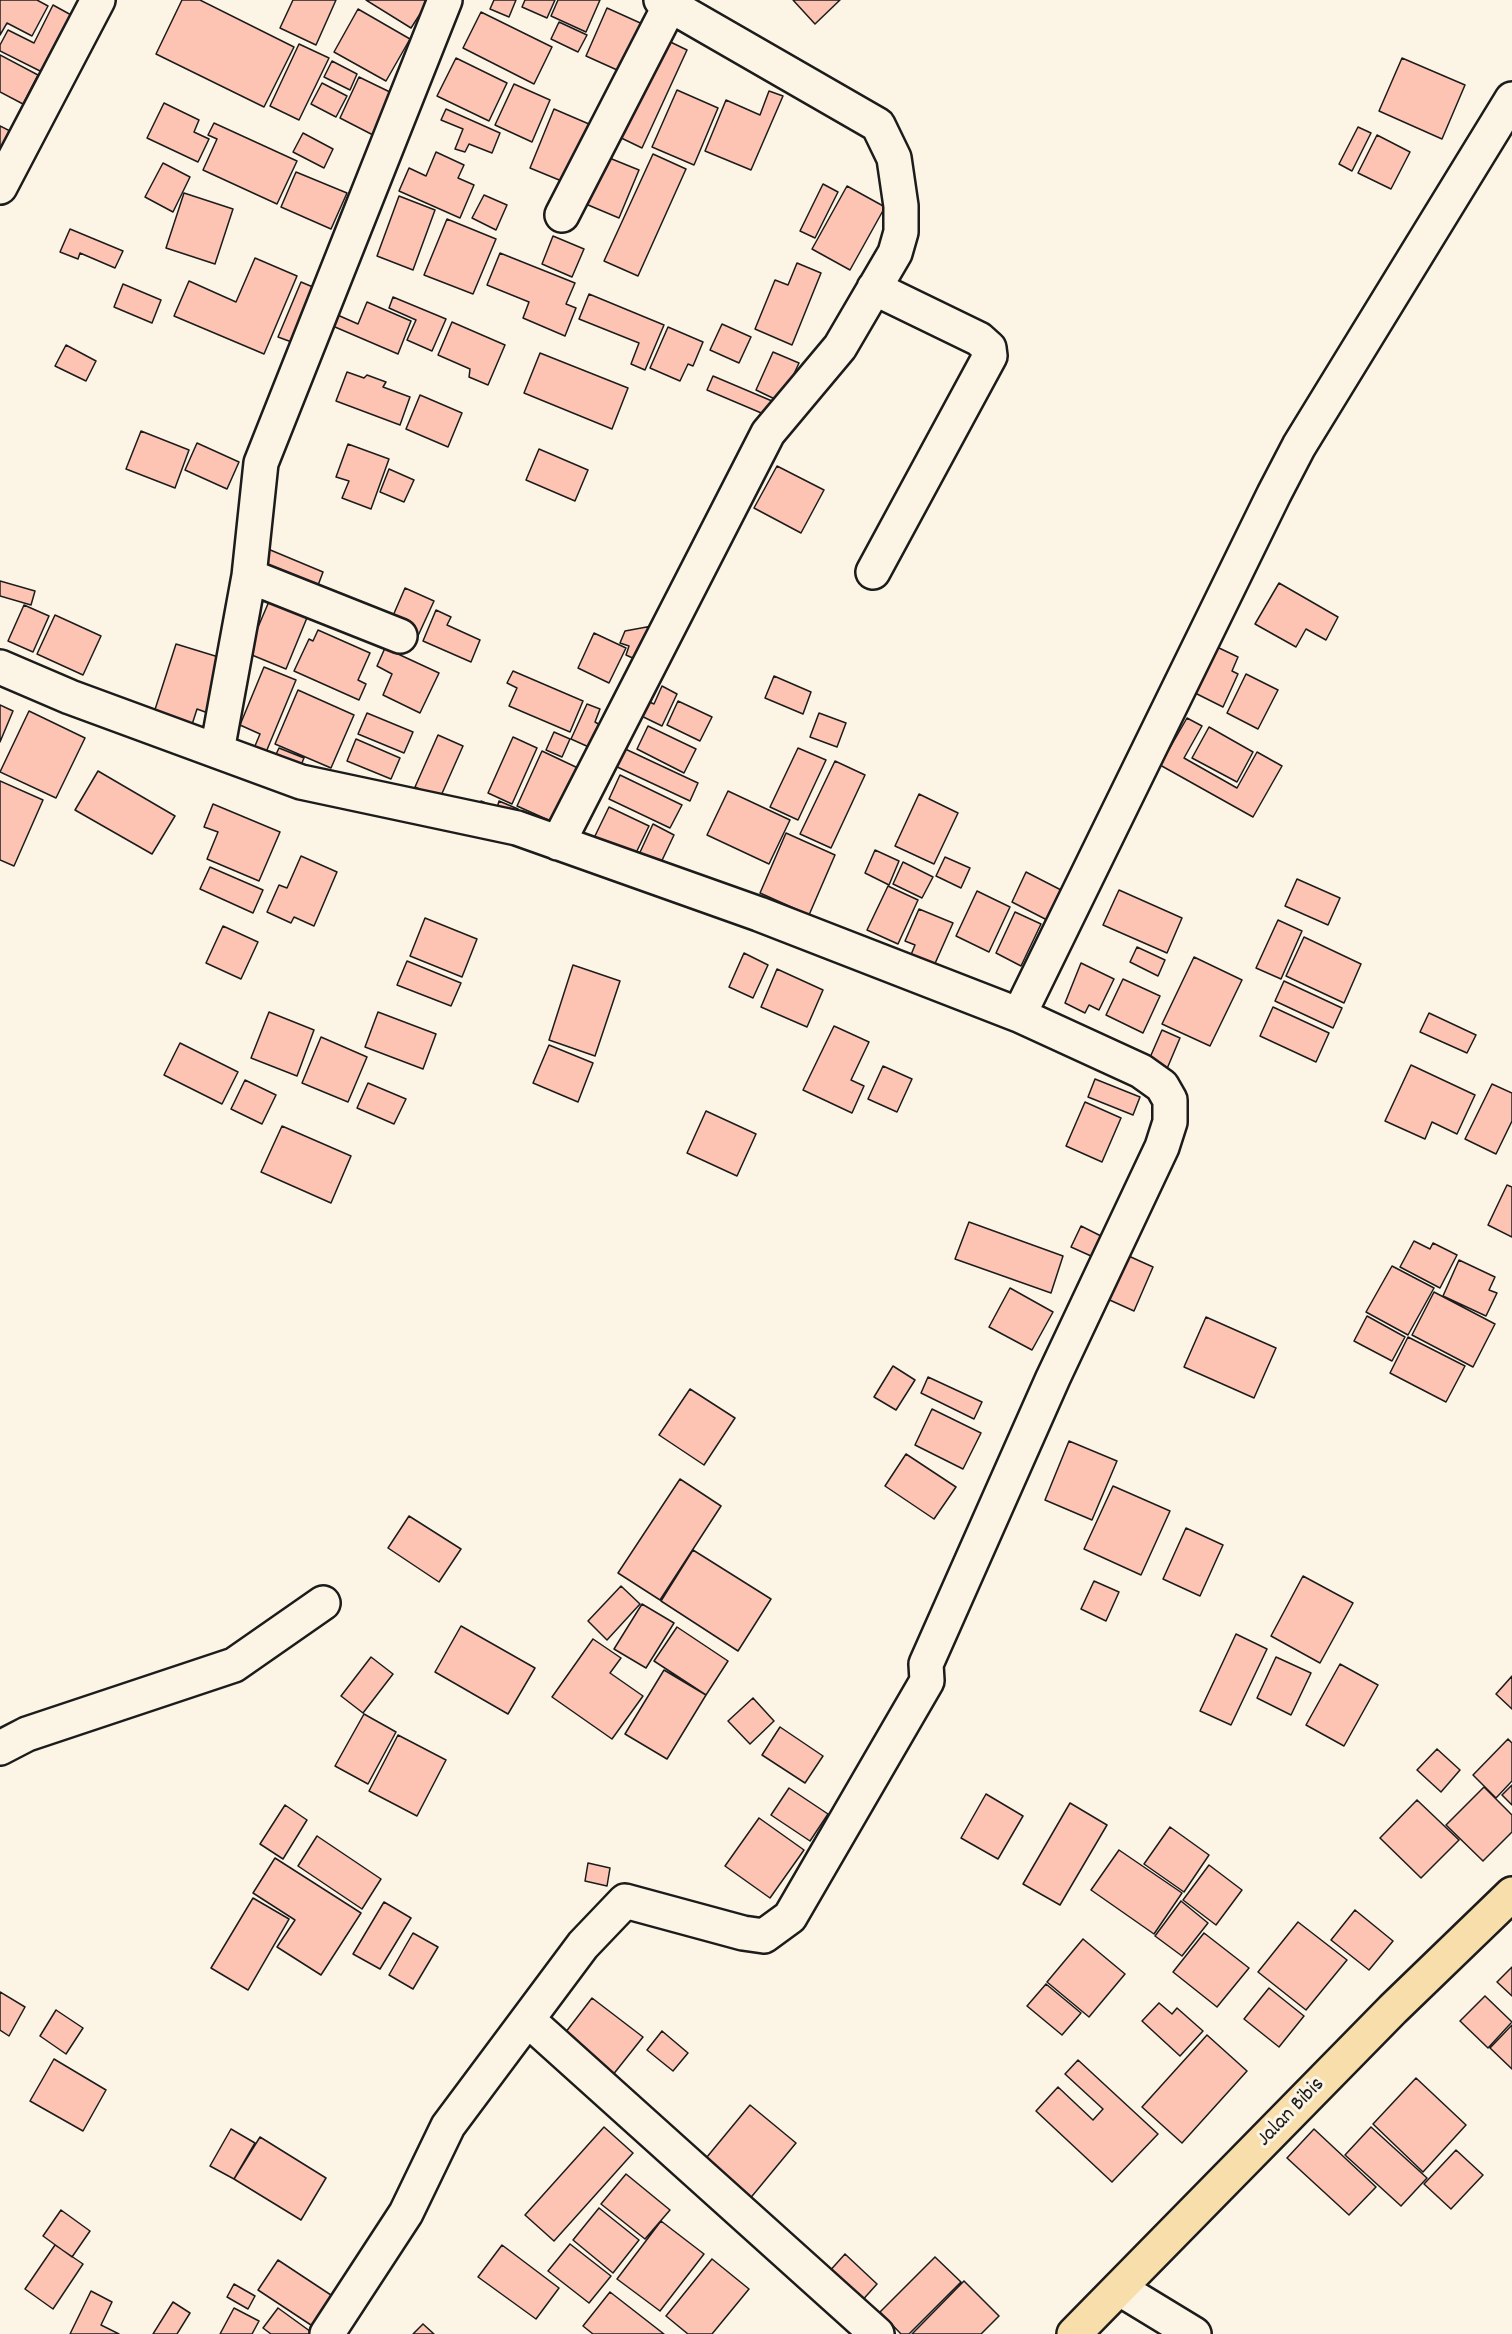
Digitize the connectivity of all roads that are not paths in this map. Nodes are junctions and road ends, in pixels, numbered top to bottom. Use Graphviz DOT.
graph roads {
  1 [pos="98,0"];
  2 [pos="444,0"];
  3 [pos="666,3"];
  4 [pos="1512,99"];
  5 [pos="0,187"];
  6 [pos="562,215"];
  7 [pos="874,288"];
  8 [pos="873,572"];
  9 [pos="249,576"];
  10 [pos="400,636"];
  11 [pos="0,666"];
  12 [pos="217,751"];
  13 [pos="558,843"];
  14 [pos="1019,1015"];
  15 [pos="322,1603"];
  16 [pos="0,1748"];
  17 [pos="1512,1894"];
  18 [pos="528,2020"];
  19 [pos="1120,2289"];
  20 [pos="327,2334"];
  21 [pos="877,2334"];
  22 [pos="1074,2334"];
  23 [pos="1194,2334"];
  1 -- 5 [label="street"];
  2 -- 9 [label="street"];
  3 -- 6 [label="street"];
  3 -- 7 [label="street"];
  4 -- 14 [label="street"];
  7 -- 8 [label="street"];
  7 -- 13 [label="street"];
  9 -- 10 [label="street"];
  9 -- 12 [label="street"];
  11 -- 12 [label="street"];
  12 -- 13 [label="street"];
  13 -- 14 [label="street"];
  14 -- 18 [label="street"];
  15 -- 16 [label="street"];
  17 -- 19 [label="main road, Jalan Bibis"];
  18 -- 20 [label="street"];
  18 -- 21 [label="street"];
  19 -- 22 [label="main road, Jalan Bibis"];
  19 -- 23 [label="street"];
}
